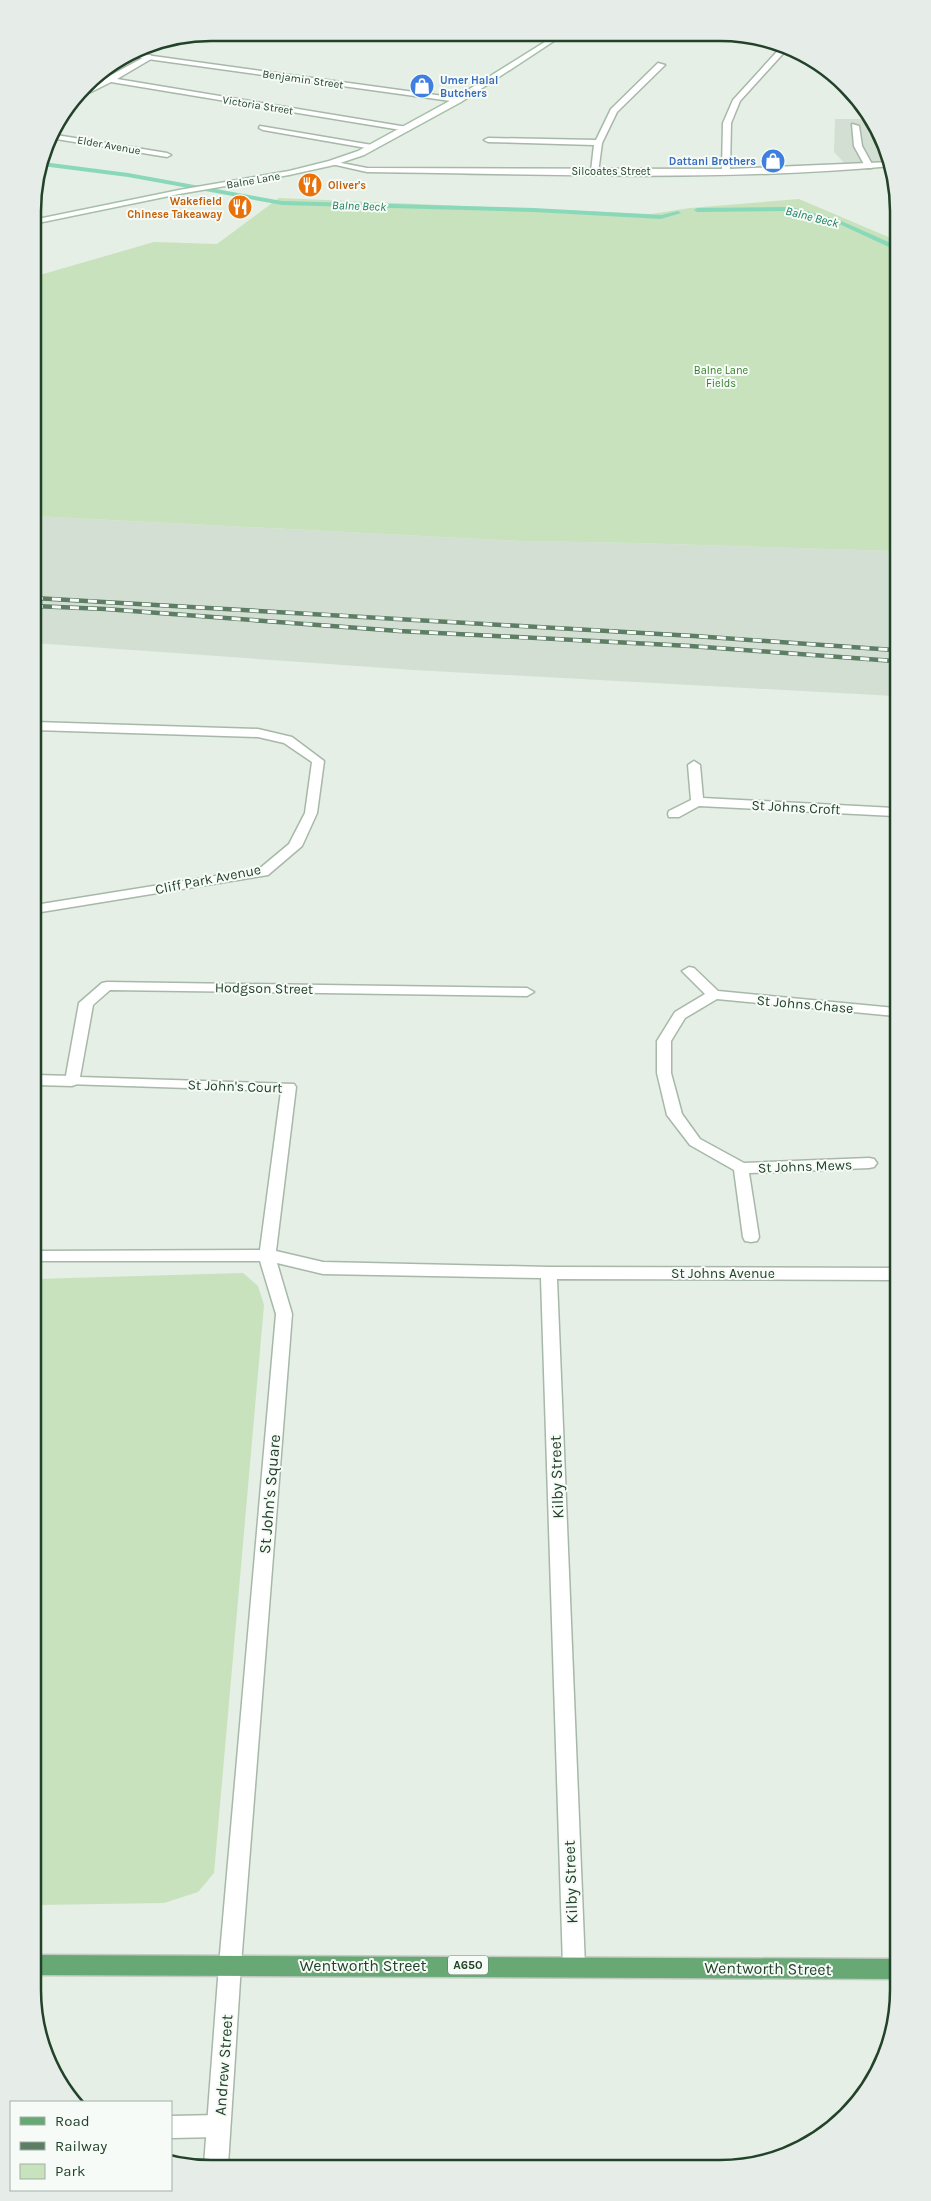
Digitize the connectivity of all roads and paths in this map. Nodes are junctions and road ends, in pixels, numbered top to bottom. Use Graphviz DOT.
graph roads {
  1 [pos="550,41"];
  2 [pos="780,52"];
  3 [pos="141,56"];
  4 [pos="148,57"];
  5 [pos="661,65"];
  6 [pos="110,80"];
  7 [pos="95,87"];
  8 [pos="458,100"];
  9 [pos="855,126"];
  10 [pos="263,128"];
  11 [pos="407,129"];
  12 [pos="58,137"];
  13 [pos="488,140"];
  14 [pos="598,143"];
  15 [pos="372,147"];
  16 [pos="167,155"];
  17 [pos="331,163"];
  18 [pos="870,166"];
  19 [pos="884,166"];
  20 [pos="595,171"];
  21 [pos="726,171"];
  22 [pos="42,220"];
  23 [pos="42,726"];
  24 [pos="694,765"];
  25 [pos="697,802"];
  26 [pos="890,812"];
  27 [pos="674,814"];
  28 [pos="42,908"];
  29 [pos="689,971"];
  30 [pos="527,992"];
  31 [pos="714,995"];
  32 [pos="890,1011"];
  33 [pos="42,1080"];
  34 [pos="72,1081"];
  35 [pos="868,1164"];
  36 [pos="741,1168"];
  37 [pos="751,1237"];
  38 [pos="267,1255"];
  39 [pos="41,1256"];
  40 [pos="549,1273"];
  41 [pos="889,1274"];
  42 [pos="41,1965"];
  43 [pos="230,1965"];
  44 [pos="574,1966"];
  45 [pos="889,1969"];
  46 [pos="172,2126"];
  47 [pos="219,2126"];
  48 [pos="216,2160"];
  1 -- 8 [label="street, Balne Lane"];
  2 -- 21 [label="street"];
  3 -- 4 [label="street, Benjamin Street"];
  4 -- 6 [label="street"];
  4 -- 8 [label="street, Benjamin Street"];
  5 -- 14 [label="street"];
  6 -- 7 [label="street"];
  6 -- 11 [label="street, Victoria Street"];
  8 -- 11 [label="street, Balne Lane"];
  9 -- 18 [label="street"];
  10 -- 15 [label="street"];
  11 -- 15 [label="street, Balne Lane"];
  12 -- 16 [label="street, Elder Avenue"];
  13 -- 14 [label="street"];
  14 -- 20 [label="street"];
  15 -- 17 [label="street, Balne Lane"];
  17 -- 20 [label="street, Silcoates Street"];
  17 -- 22 [label="street, Balne Lane"];
  18 -- 19 [label="street, Silcoates Street"];
  18 -- 21 [label="street, Silcoates Street"];
  20 -- 21 [label="street, Silcoates Street"];
  23 -- 28 [label="street, Cliff Park Avenue"];
  24 -- 25 [label="street"];
  25 -- 26 [label="street, St Johns Croft"];
  25 -- 27 [label="street"];
  29 -- 31 [label="street"];
  30 -- 34 [label="street, Hodgson Street"];
  31 -- 32 [label="street, St Johns Chase"];
  31 -- 36 [label="street, St Johns Mews"];
  33 -- 34 [label="street"];
  34 -- 38 [label="street, St John's Court"];
  35 -- 36 [label="street, St Johns Mews"];
  36 -- 37 [label="street, St Johns Mews"];
  38 -- 39 [label="street"];
  38 -- 40 [label="street"];
  38 -- 43 [label="street, St John's Square"];
  40 -- 41 [label="street, St Johns Avenue"];
  40 -- 44 [label="street, Kilby Street"];
  42 -- 43 [label="main road, Wentworth Street / A650"];
  43 -- 44 [label="main road, Wentworth Street / A650"];
  43 -- 47 [label="street, Andrew Street"];
  44 -- 45 [label="main road, Wentworth Street / A650"];
  46 -- 47 [label="street"];
  47 -- 48 [label="street, Andrew Street"];
}
